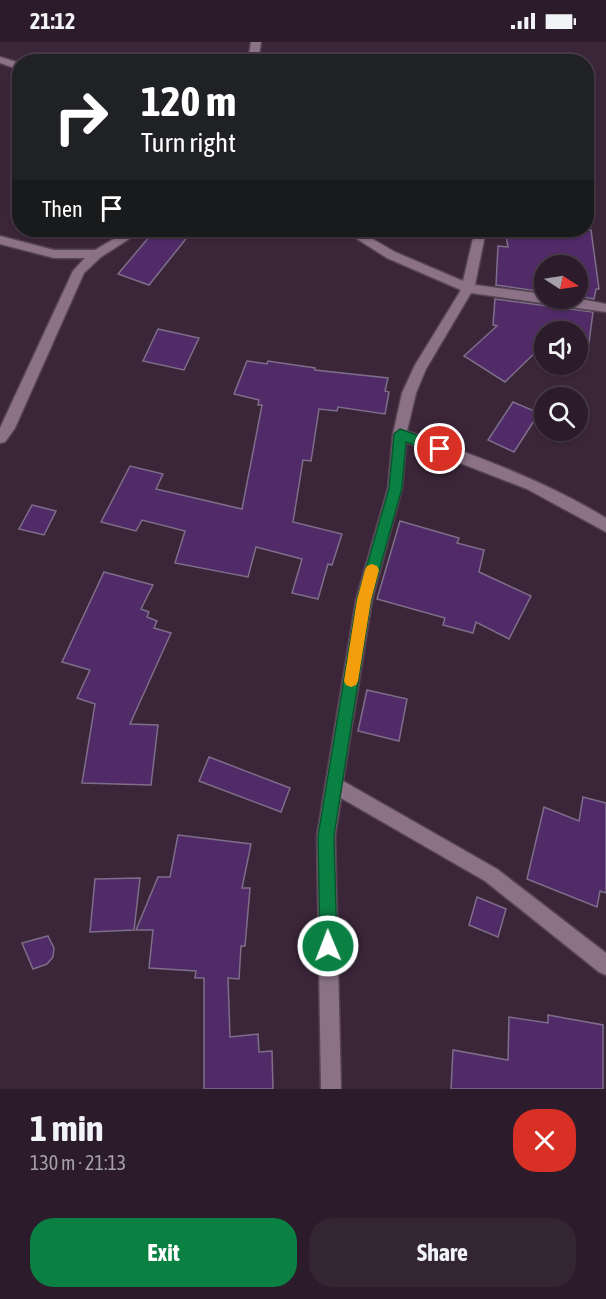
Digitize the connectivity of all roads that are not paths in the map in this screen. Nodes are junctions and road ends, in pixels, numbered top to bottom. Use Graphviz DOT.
graph roads {
  1 [pos="125,237"];
  2 [pos="360,237"];
  3 [pos="479,237"];
  4 [pos="0,240"];
  5 [pos="54,254"];
  6 [pos="96,254"];
  7 [pos="77,274"];
  8 [pos="468,288"];
  9 [pos="534,297"];
  10 [pos="588,305"];
  11 [pos="606,308"];
  12 [pos="400,434"];
  13 [pos="0,438"];
  14 [pos="606,526"];
  15 [pos="334,785"];
  16 [pos="606,965"];
  17 [pos="330,1089"];
  1 -- 6 [label="street"];
  2 -- 8 [label="street"];
  3 -- 8 [label="street"];
  4 -- 5 [label="street"];
  5 -- 6 [label="street"];
  5 -- 7 [label="street"];
  6 -- 7 [label="street"];
  7 -- 13 [label="street"];
  8 -- 9 [label="street"];
  8 -- 12 [label="street"];
  10 -- 11 [label="street"];
  12 -- 14 [label="street"];
  12 -- 15 [label="street"];
  15 -- 16 [label="street"];
  15 -- 17 [label="street"];
}
